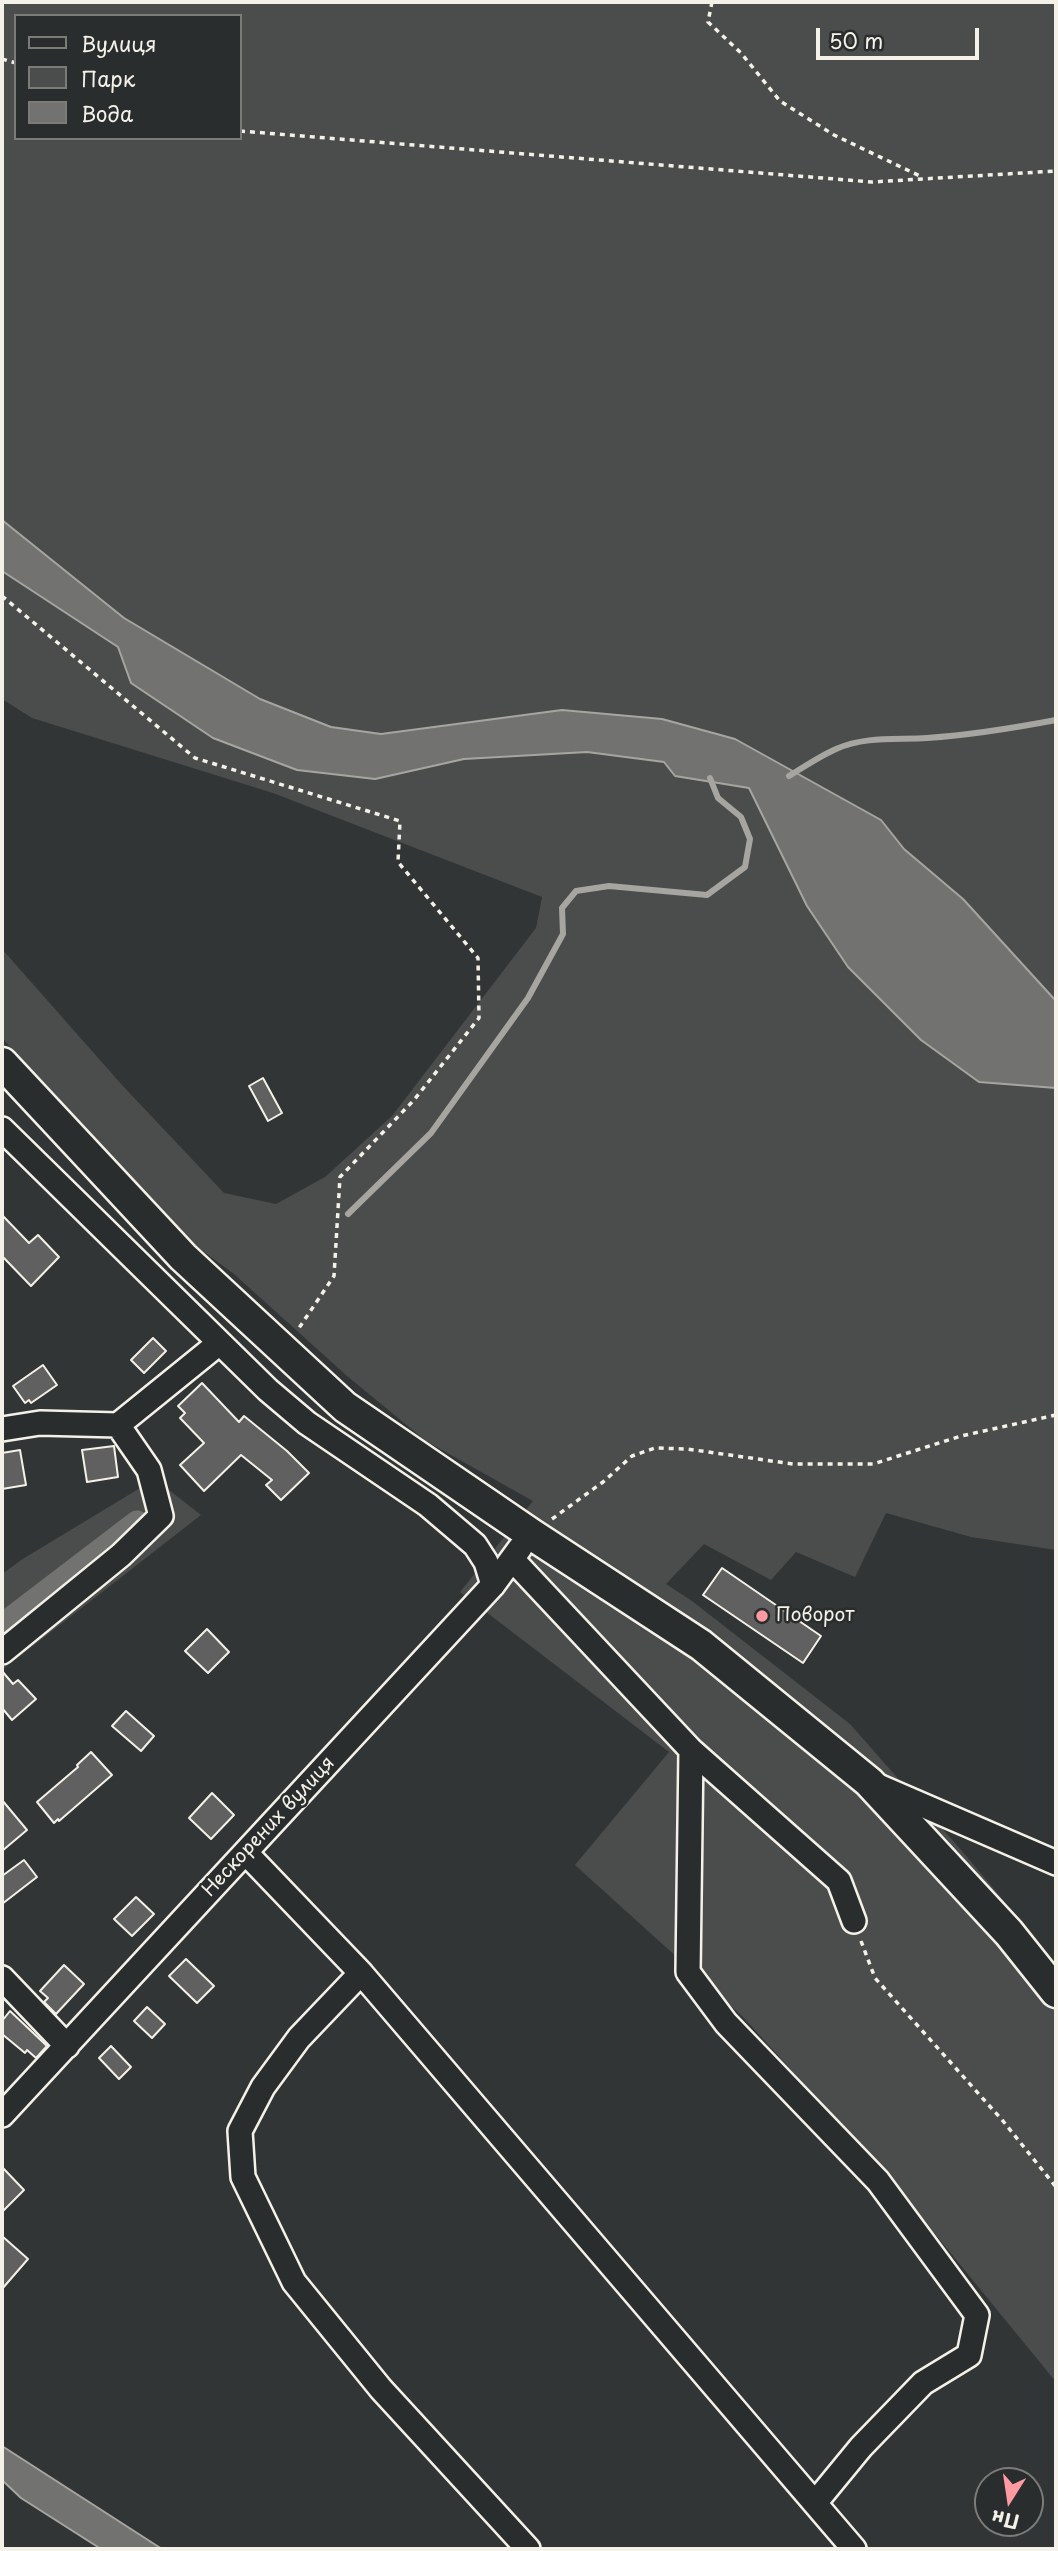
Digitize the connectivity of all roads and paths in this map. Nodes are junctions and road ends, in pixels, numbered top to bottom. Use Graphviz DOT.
graph roads {
  1 [pos="712,2"];
  2 [pos="242,131"];
  3 [pos="1056,171"];
  4 [pos="923,177"];
  5 [pos="2,596"];
  6 [pos="2,1063"];
  7 [pos="2,1129"];
  8 [pos="218,1344"];
  9 [pos="284,1350"];
  10 [pos="1056,1415"];
  11 [pos="118,1425"];
  12 [pos="2,1429"];
  13 [pos="531,1534"];
  14 [pos="512,1559"];
  15 [pos="493,1585"];
  16 [pos="2,1652"];
  17 [pos="691,1750"];
  18 [pos="869,1782"];
  19 [pos="246,1853"];
  20 [pos="1056,1863"];
  21 [pos="854,1921"];
  22 [pos="361,1973"];
  23 [pos="2,1978"];
  24 [pos="1056,1992"];
  25 [pos="66,2046"];
  26 [pos="2,2115"];
  27 [pos="1056,2187"];
  28 [pos="815,2503"];
  29 [pos="528,2549"];
  30 [pos="854,2549"];
  1 -- 4 [label="path"];
  2 -- 4 [label="path"];
  3 -- 4 [label="path"];
  5 -- 9 [label="path"];
  6 -- 9 [label="main road"];
  7 -- 8 [label="street"];
  8 -- 11 [label="street"];
  8 -- 15 [label="street"];
  9 -- 13 [label="main road"];
  10 -- 13 [label="path"];
  11 -- 12 [label="street"];
  11 -- 16 [label="street"];
  13 -- 14 [label="street, Нескорених вулиця"];
  13 -- 18 [label="main road"];
  14 -- 15 [label="street, Нескорених вулиця"];
  14 -- 17 [label="street"];
  15 -- 19 [label="street, Нескорених вулиця"];
  17 -- 21 [label="street"];
  17 -- 28 [label="street"];
  18 -- 20 [label="street"];
  18 -- 24 [label="main road"];
  19 -- 22 [label="street"];
  19 -- 25 [label="street, Нескорених вулиця"];
  21 -- 27 [label="path"];
  22 -- 28 [label="street"];
  22 -- 29 [label="street"];
  23 -- 25 [label="street"];
  25 -- 26 [label="street, Нескорених вулиця"];
  28 -- 30 [label="street"];
}
